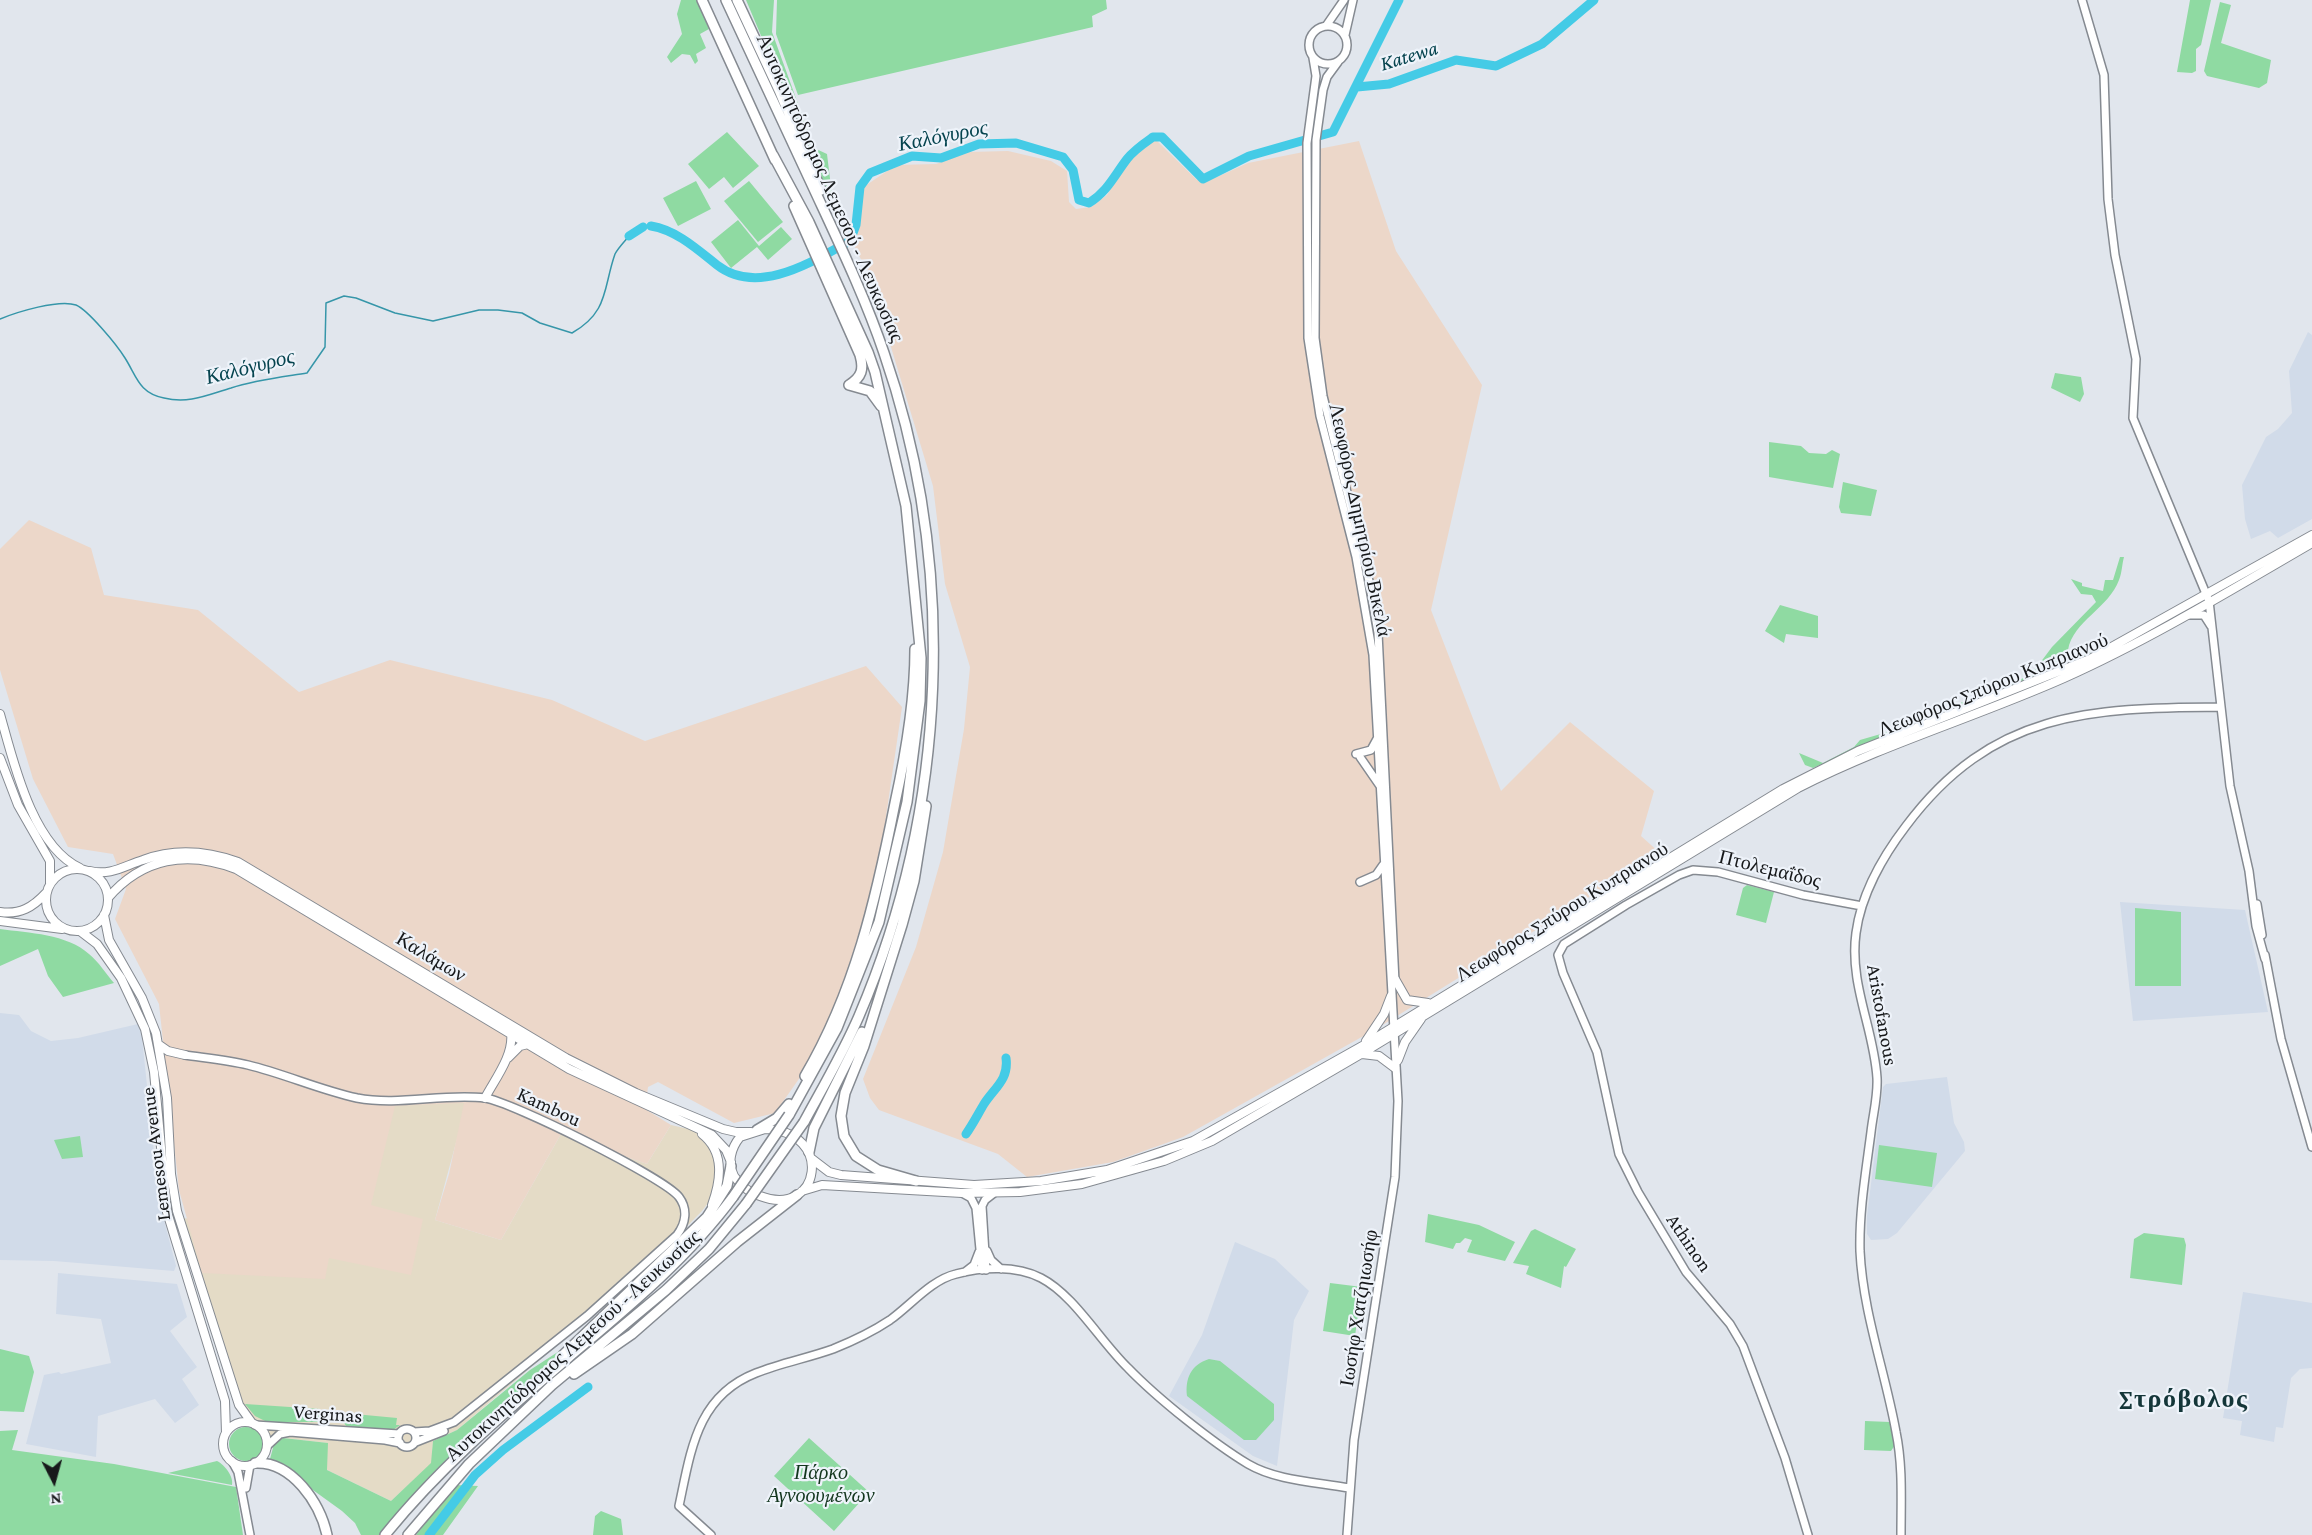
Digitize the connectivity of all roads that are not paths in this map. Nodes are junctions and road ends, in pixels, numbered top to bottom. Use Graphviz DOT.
graph roads {
  1 [pos="702,0"];
  2 [pos="708,0"];
  3 [pos="726,0"];
  4 [pos="737,0"];
  5 [pos="1344,0"];
  6 [pos="1353,0"];
  7 [pos="2082,0"];
  8 [pos="1326,26"];
  9 [pos="1345,35"];
  10 [pos="1313,58"];
  11 [pos="1338,62"];
  12 [pos="773,155"];
  13 [pos="828,213"];
  14 [pos="808,221"];
  15 [pos="886,416"];
  16 [pos="2312,535"];
  17 [pos="2312,543"];
  18 [pos="915,586"];
  19 [pos="2219,590"];
  20 [pos="2208,597"];
  21 [pos="2177,620"];
  22 [pos="2215,634"];
  23 [pos="2221,707"];
  24 [pos="0,714"];
  25 [pos="932,726"];
  26 [pos="1378,735"];
  27 [pos="914,744"];
  28 [pos="0,758"];
  29 [pos="1381,789"];
  30 [pos="884,864"];
  31 [pos="1384,864"];
  32 [pos="87,871"];
  33 [pos="1360,882"];
  34 [pos="48,888"];
  35 [pos="108,898"];
  36 [pos="1862,906"];
  37 [pos="0,912"];
  38 [pos="104,915"];
  39 [pos="0,921"];
  40 [pos="67,929"];
  41 [pos="80,931"];
  42 [pos="1559,961"];
  43 [pos="1395,979"];
  44 [pos="882,986"];
  45 [pos="1391,996"];
  46 [pos="1431,1003"];
  47 [pos="1424,1015"];
  48 [pos="1395,1029"];
  49 [pos="511,1033"];
  50 [pos="158,1044"];
  51 [pos="528,1044"];
  52 [pos="1364,1045"];
  53 [pos="1361,1054"];
  54 [pos="185,1055"];
  55 [pos="505,1062"];
  56 [pos="1397,1064"];
  57 [pos="163,1068"];
  58 [pos="485,1098"];
  59 [pos="692,1125"];
  60 [pos="754,1131"];
  61 [pos="2312,1147"];
  62 [pos="810,1155"];
  63 [pos="731,1164"];
  64 [pos="916,1181"];
  65 [pos="800,1193"];
  66 [pos="962,1193"];
  67 [pos="993,1193"];
  68 [pos="707,1217"];
  69 [pos="982,1248"];
  70 [pos="1001,1269"];
  71 [pos="984,1270"];
  72 [pos="964,1273"];
  73 [pos="549,1347"];
  74 [pos="529,1392"];
  75 [pos="524,1412"];
  76 [pos="254,1424"];
  77 [pos="414,1432"];
  78 [pos="226,1433"];
  79 [pos="399,1434"];
  80 [pos="416,1442"];
  81 [pos="400,1443"];
  82 [pos="267,1446"];
  83 [pos="232,1461"];
  84 [pos="252,1464"];
  85 [pos="1349,1488"];
  86 [pos="252,1535"];
  87 [pos="327,1535"];
  88 [pos="385,1535"];
  89 [pos="408,1535"];
  90 [pos="711,1535"];
  91 [pos="1347,1535"];
  92 [pos="1808,1535"];
  93 [pos="1901,1535"];
  1 -- 12 [label="highway"];
  2 -- 14 [label="highway"];
  3 -- 13 [label="highway, Αυτοκινητόδρομος Λεμεσού - Λευκωσίας"];
  4 -- 13 [label="highway"];
  5 -- 8 [label="street"];
  6 -- 9 [label="street"];
  7 -- 20 [label="street"];
  8 -- 9 [label="street"];
  8 -- 10 [label="street"];
  9 -- 11 [label="street"];
  10 -- 11 [label="street"];
  10 -- 26 [label="street, Λεωφόρος Δημητρίου Βικελά"];
  11 -- 43 [label="street, Λεωφόρος Δημητρίου Βικελά"];
  12 -- 14 [label="highway"];
  12 -- 15 [label="highway"];
  13 -- 25 [label="highway, Αυτοκινητόδρομος Λεμεσού - Λευκωσίας"];
  14 -- 15 [label="highway"];
  15 -- 18 [label="highway"];
  16 -- 19 [label="main road, Λεωφόρος Σπύρου Κυπριανού"];
  17 -- 19 [label="main road, Λεωφόρος Σπύρου Κυπριανού"];
  18 -- 27 [label="highway"];
  18 -- 30 [label="highway"];
  19 -- 20 [label="main road, Λεωφόρος Σπύρου Κυπριανού"];
  20 -- 21 [label="main road, Λεωφόρος Σπύρου Κυπριανού"];
  20 -- 22 [label="street"];
  20 -- 46 [label="main road, Λεωφόρος Σπύρου Κυπριανού"];
  21 -- 22 [label="street"];
  21 -- 47 [label="main road, Λεωφόρος Σπύρου Κυπριανού"];
  22 -- 23 [label="street"];
  23 -- 36 [label="street, Aristofanous"];
  23 -- 61 [label="street"];
  24 -- 32 [label="main road"];
  25 -- 44 [label="highway"];
  25 -- 75 [label="highway, Αυτοκινητόδρομος Λεμεσού - Λευκωσίας, bridge"];
  26 -- 29 [label="street, Λεωφόρος Δημητρίου Βικελά"];
  26 -- 29 [label="street"];
  27 -- 30 [label="highway"];
  27 -- 74 [label="highway, bridge"];
  28 -- 34 [label="main road"];
  29 -- 31 [label="street, Λεωφόρος Δημητρίου Βικελά"];
  30 -- 60 [label="highway"];
  31 -- 33 [label="street"];
  31 -- 45 [label="street, Λεωφόρος Δημητρίου Βικελά"];
  32 -- 34 [label="main road"];
  32 -- 35 [label="main road"];
  32 -- 60 [label="main road, Καλάμων"];
  34 -- 37 [label="main road"];
  34 -- 40 [label="main road"];
  35 -- 38 [label="main road"];
  35 -- 49 [label="main road, Καλάμων"];
  36 -- 42 [label="street, Πτολεμαΐδος"];
  36 -- 93 [label="street, Aristofanous"];
  38 -- 41 [label="main road"];
  38 -- 50 [label="main road, Lemesou Avenue"];
  39 -- 40 [label="main road"];
  40 -- 41 [label="main road"];
  41 -- 78 [label="main road, Lemesou Avenue"];
  42 -- 92 [label="street, Athinon"];
  43 -- 46 [label="main road"];
  43 -- 48 [label="street, Λεωφόρος Δημητρίου Βικελά"];
  44 -- 62 [label="highway"];
  44 -- 64 [label="highway"];
  45 -- 48 [label="street, Λεωφόρος Δημητρίου Βικελά"];
  45 -- 52 [label="main road"];
  46 -- 48 [label="main road, Λεωφόρος Σπύρου Κυπριανού"];
  47 -- 48 [label="main road, Λεωφόρος Σπύρου Κυπριανού"];
  47 -- 56 [label="main road"];
  48 -- 52 [label="main road, Λεωφόρος Σπύρου Κυπριανού"];
  48 -- 53 [label="main road, Λεωφόρος Σπύρου Κυπριανού"];
  48 -- 56 [label="street, Ιωσήφ Χατζηιωσήφ"];
  49 -- 51 [label="main road, Καλάμων"];
  49 -- 55 [label="main road"];
  50 -- 54 [label="main road"];
  50 -- 57 [label="main road, Lemesou Avenue"];
  51 -- 55 [label="main road"];
  51 -- 59 [label="main road, Καλάμων"];
  52 -- 64 [label="main road, Λεωφόρος Σπύρου Κυπριανού"];
  53 -- 56 [label="main road"];
  53 -- 67 [label="main road, Λεωφόρος Σπύρου Κυπριανού"];
  54 -- 57 [label="main road"];
  54 -- 58 [label="street, Kambou"];
  55 -- 58 [label="main road"];
  56 -- 85 [label="street, Ιωσήφ Χατζηιωσήφ"];
  57 -- 76 [label="main road, Lemesou Avenue"];
  58 -- 73 [label="street, Kambou"];
  59 -- 63 [label="main road, Καλάμων"];
  59 -- 68 [label="main road"];
  60 -- 62 [label="main road"];
  60 -- 63 [label="main road"];
  62 -- 64 [label="main road, Λεωφόρος Σπύρου Κυπριανού"];
  62 -- 65 [label="main road"];
  63 -- 65 [label="main road"];
  63 -- 68 [label="highway"];
  65 -- 66 [label="main road, Λεωφόρος Σπύρου Κυπριανού"];
  65 -- 75 [label="highway"];
  66 -- 67 [label="main road, Λεωφόρος Σπύρου Κυπριανού"];
  66 -- 69 [label="street"];
  67 -- 69 [label="street"];
  68 -- 74 [label="highway"];
  69 -- 70 [label="street"];
  69 -- 71 [label="street"];
  69 -- 72 [label="street"];
  70 -- 71 [label="street"];
  70 -- 85 [label="street"];
  71 -- 72 [label="street"];
  72 -- 90 [label="street"];
  73 -- 77 [label="street, Kambou"];
  73 -- 80 [label="street, Kambou"];
  74 -- 88 [label="highway"];
  75 -- 89 [label="highway, Αυτοκινητόδρομος Λεμεσού - Λευκωσίας"];
  76 -- 78 [label="main road"];
  76 -- 79 [label="street, Verginas"];
  76 -- 82 [label="main road"];
  77 -- 79 [label="street"];
  77 -- 80 [label="street"];
  78 -- 83 [label="main road"];
  79 -- 81 [label="street"];
  80 -- 81 [label="street"];
  81 -- 82 [label="street, Verginas"];
  82 -- 84 [label="main road"];
  83 -- 84 [label="main road"];
  83 -- 86 [label="street"];
  84 -- 86 [label="street"];
  84 -- 87 [label="highway"];
  85 -- 91 [label="street, Ιωσήφ Χατζηιωσήφ"];
}
